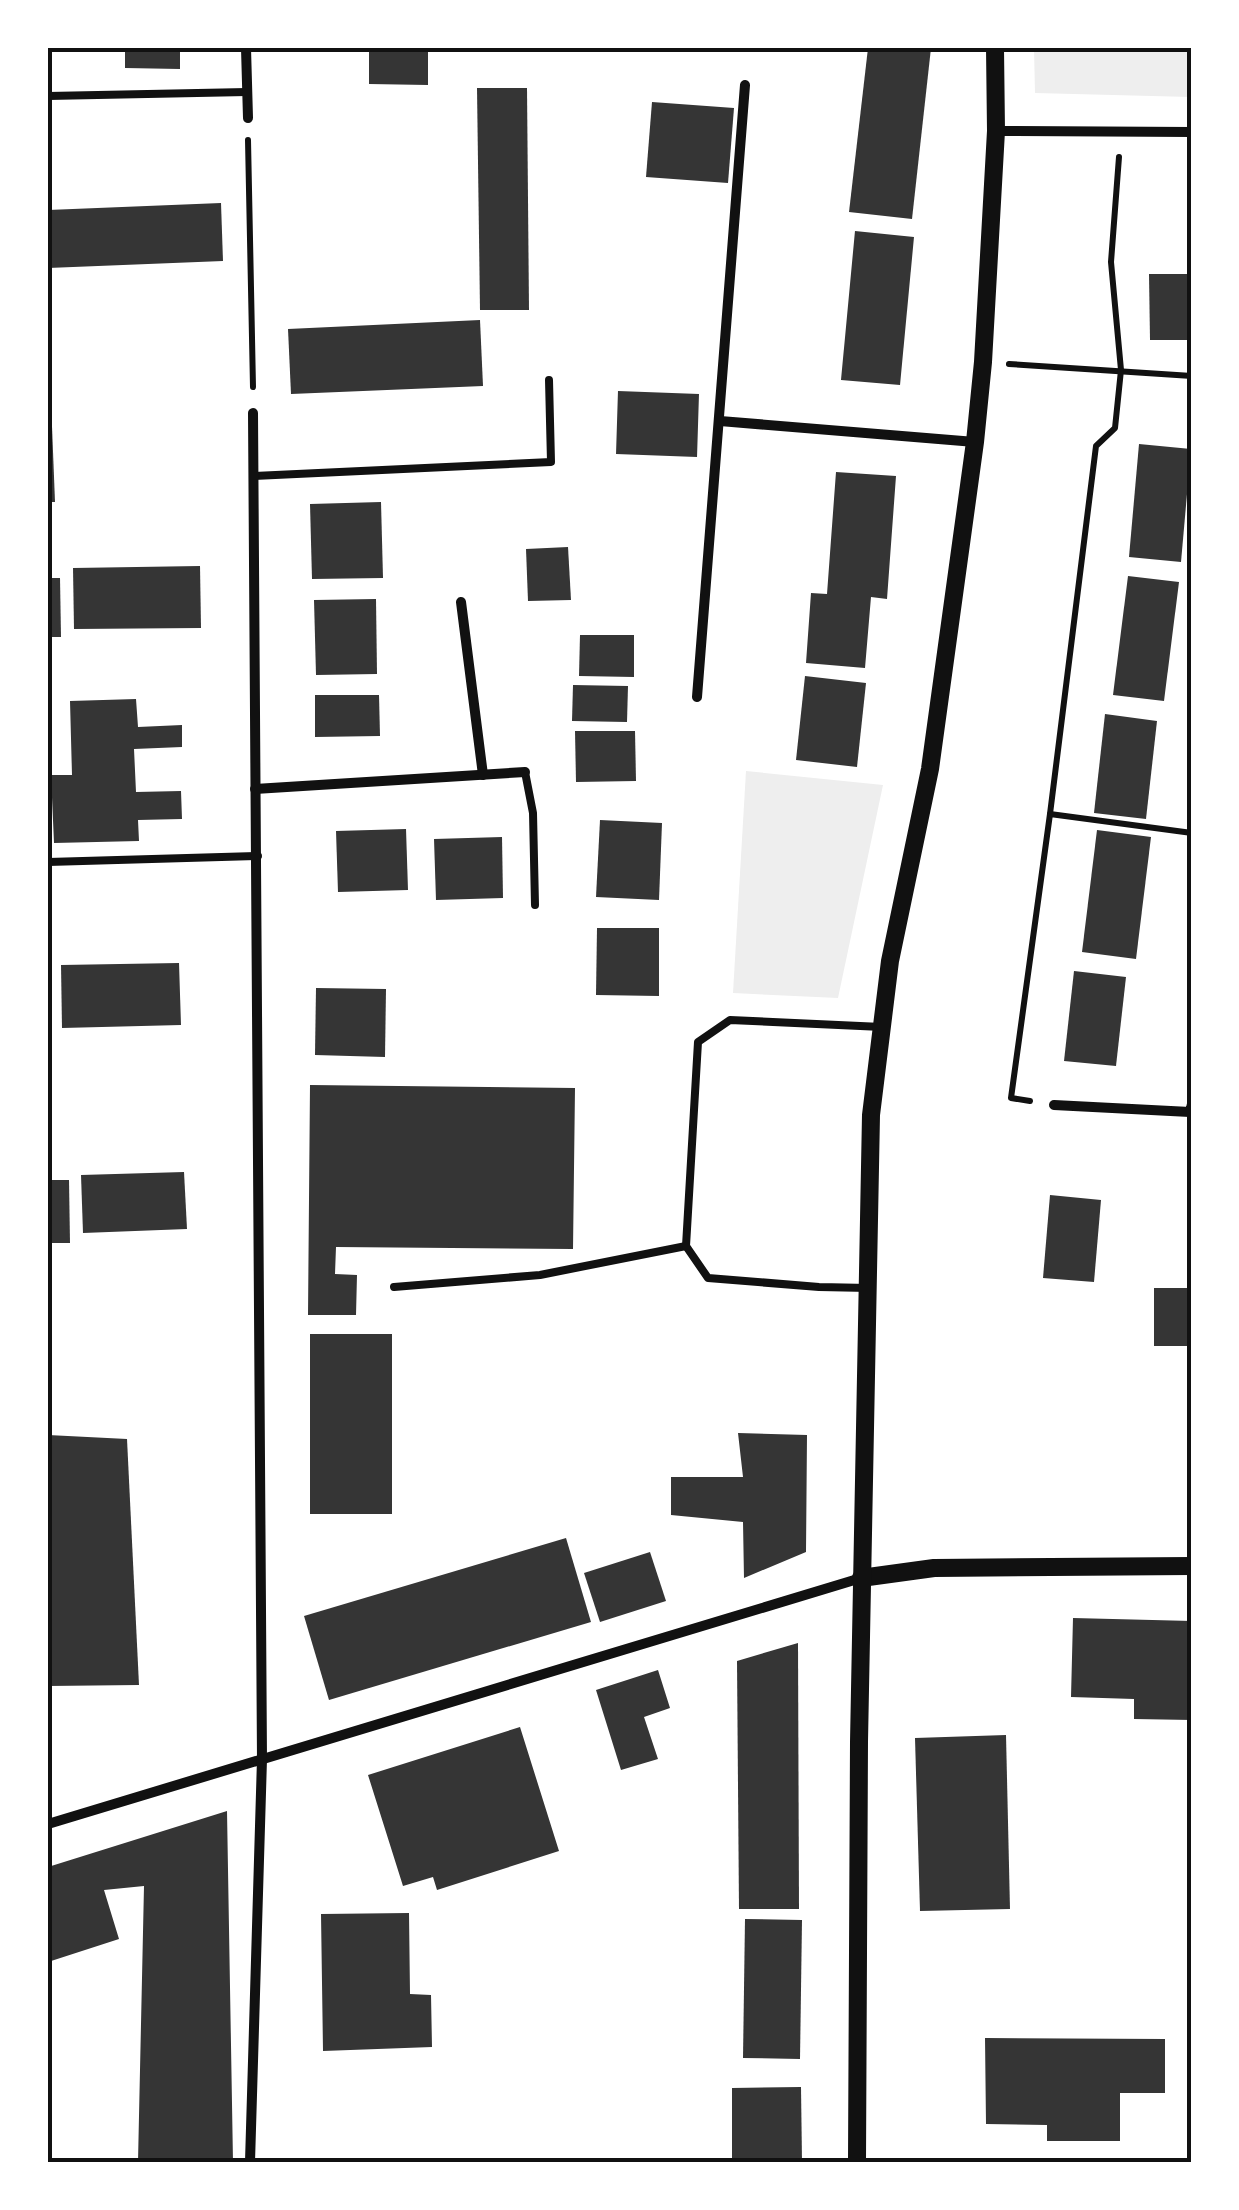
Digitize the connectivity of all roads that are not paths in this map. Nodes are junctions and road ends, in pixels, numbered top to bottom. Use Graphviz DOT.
graph roads {
  1 [pos="246,48"];
  2 [pos="996,48"];
  3 [pos="745,85"];
  4 [pos="247,92"];
  5 [pos="48,96"];
  6 [pos="248,118"];
  7 [pos="996,131"];
  8 [pos="1192,132"];
  9 [pos="548,380"];
  10 [pos="253,413"];
  11 [pos="720,421"];
  12 [pos="975,442"];
  13 [pos="254,476"];
  14 [pos="461,602"];
  15 [pos="697,697"];
  16 [pos="525,772"];
  17 [pos="483,775"];
  18 [pos="256,790"];
  19 [pos="258,856"];
  20 [pos="48,862"];
  21 [pos="535,905"];
  22 [pos="882,1027"];
  23 [pos="1054,1104"];
  24 [pos="1192,1104"];
  25 [pos="686,1246"];
  26 [pos="394,1287"];
  27 [pos="869,1288"];
  28 [pos="1192,1566"];
  29 [pos="861,1578"];
  30 [pos="262,1759"];
  31 [pos="48,1824"];
  32 [pos="250,2162"];
  33 [pos="857,2162"];
  1 -- 4 [label="street"];
  2 -- 7 [label="street"];
  3 -- 11 [label="street"];
  4 -- 5 [label="lane"];
  4 -- 6 [label="street"];
  7 -- 8 [label="street"];
  7 -- 12 [label="street"];
  9 -- 13 [label="lane"];
  10 -- 13 [label="street"];
  11 -- 12 [label="street"];
  11 -- 15 [label="street"];
  12 -- 22 [label="street"];
  13 -- 18 [label="street"];
  14 -- 17 [label="street"];
  16 -- 17 [label="street"];
  16 -- 21 [label="lane"];
  17 -- 18 [label="street"];
  18 -- 19 [label="street"];
  19 -- 20 [label="lane"];
  19 -- 30 [label="street"];
  22 -- 25 [label="lane"];
  22 -- 27 [label="street"];
  23 -- 24 [label="street"];
  25 -- 26 [label="lane"];
  25 -- 27 [label="lane"];
  27 -- 29 [label="street"];
  28 -- 29 [label="street"];
  29 -- 30 [label="street"];
  29 -- 33 [label="street"];
  30 -- 31 [label="street"];
  30 -- 32 [label="street"];
}
